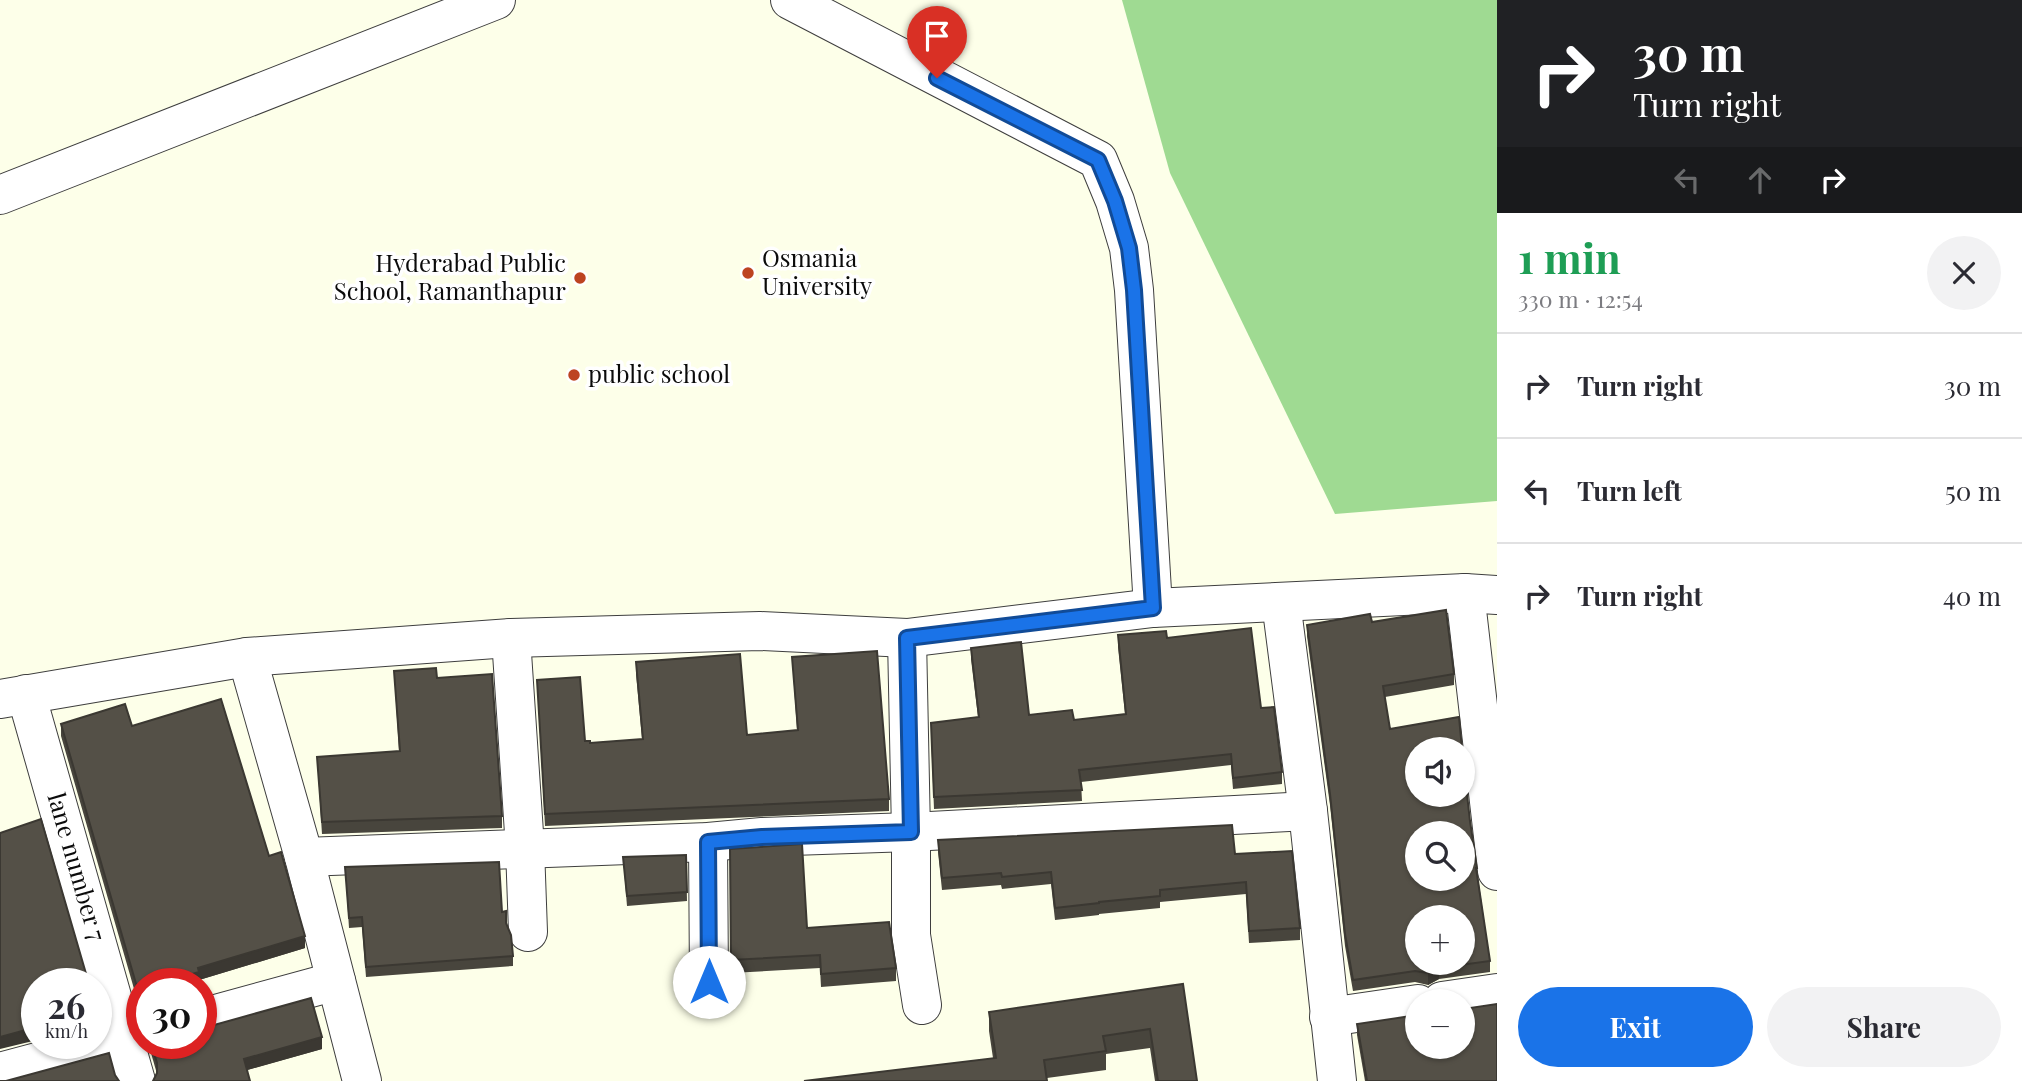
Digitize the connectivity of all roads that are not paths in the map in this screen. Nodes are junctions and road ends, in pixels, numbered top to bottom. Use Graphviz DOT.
graph roads {
  1 [pos="496,0"];
  2 [pos="790,0"];
  3 [pos="0,195"];
  4 [pos="1481,594"];
  5 [pos="1281,602"];
  6 [pos="1153,608"];
  7 [pos="511,638"];
  8 [pos="907,638"];
  9 [pos="247,657"];
  10 [pos="13,697"];
  11 [pos="1308,811"];
  12 [pos="911,832"];
  13 [pos="708,842"];
  14 [pos="525,848"];
  15 [pos="304,858"];
  16 [pos="1497,871"];
  17 [pos="528,932"];
  18 [pos="336,981"];
  19 [pos="709,982"];
  20 [pos="1497,993"];
  21 [pos="1475,996"];
  22 [pos="922,1005"];
  23 [pos="1405,1006"];
  24 [pos="217,1014"];
  25 [pos="126,1016"];
  26 [pos="1329,1017"];
  27 [pos="126,1038"];
  28 [pos="135,1059"];
  29 [pos="0,1072"];
  30 [pos="136,1081"];
  31 [pos="362,1081"];
  32 [pos="1338,1081"];
  1 -- 3 [label="street"];
  2 -- 6 [label="street"];
  4 -- 5 [label="street"];
  4 -- 16 [label="street"];
  5 -- 6 [label="street"];
  5 -- 11 [label="street"];
  6 -- 8 [label="street"];
  7 -- 8 [label="street"];
  7 -- 9 [label="street"];
  7 -- 14 [label="street"];
  8 -- 12 [label="street"];
  9 -- 10 [label="street"];
  9 -- 15 [label="street"];
  10 -- 25 [label="street, lane number 7"];
  11 -- 12 [label="street"];
  11 -- 26 [label="street"];
  12 -- 13 [label="street"];
  12 -- 22 [label="street"];
  13 -- 14 [label="street"];
  13 -- 19 [label="street"];
  14 -- 15 [label="street"];
  14 -- 17 [label="street"];
  15 -- 18 [label="street"];
  18 -- 24 [label="street"];
  18 -- 31 [label="street"];
  20 -- 21 [label="street"];
  23 -- 26 [label="street"];
  26 -- 32 [label="street"];
  27 -- 29 [label="street"];
  28 -- 30 [label="street, lane number 7"];
}
